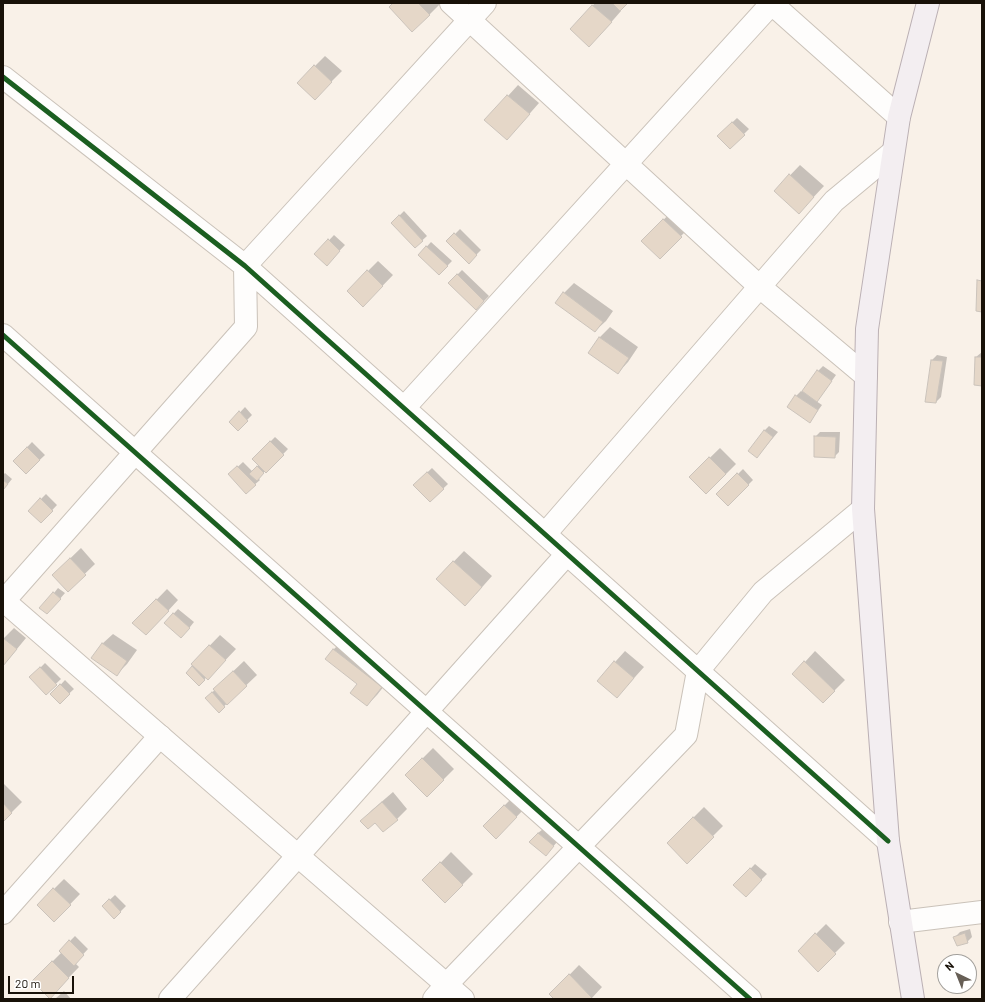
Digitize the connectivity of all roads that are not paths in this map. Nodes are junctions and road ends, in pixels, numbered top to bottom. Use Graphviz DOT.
graph roads {
  1 [pos="451,3"];
  2 [pos="485,3"];
  3 [pos="771,3"];
  4 [pos="928,3"];
  5 [pos="470,20"];
  6 [pos="3,77"];
  7 [pos="898,118"];
  8 [pos="893,152"];
  9 [pos="626,163"];
  10 [pos="245,266"];
  11 [pos="760,287"];
  12 [pos="3,335"];
  13 [pos="866,376"];
  14 [pos="404,408"];
  15 [pos="135,452"];
  16 [pos="863,509"];
  17 [pos="545,534"];
  18 [pos="567,554"];
  19 [pos="3,601"];
  20 [pos="698,672"];
  21 [pos="427,712"];
  22 [pos="160,736"];
  23 [pos="888,841"];
  24 [pos="579,846"];
  25 [pos="298,856"];
  26 [pos="982,912"];
  27 [pos="3,914"];
  28 [pos="900,922"];
  29 [pos="440,992"];
  30 [pos="170,999"];
  31 [pos="463,999"];
  32 [pos="750,999"];
  33 [pos="913,999"];
  1 -- 5 [label="street"];
  2 -- 5 [label="street"];
  3 -- 7 [label="street"];
  3 -- 9 [label="street"];
  4 -- 7 [label="main road"];
  5 -- 9 [label="street"];
  5 -- 10 [label="street"];
  6 -- 10 [label="street"];
  7 -- 8 [label="main road"];
  8 -- 11 [label="street"];
  8 -- 13 [label="main road"];
  9 -- 11 [label="street"];
  9 -- 14 [label="street"];
  10 -- 14 [label="street"];
  10 -- 15 [label="street"];
  11 -- 13 [label="street"];
  11 -- 17 [label="street"];
  12 -- 15 [label="street"];
  13 -- 16 [label="main road"];
  14 -- 17 [label="street"];
  15 -- 19 [label="street"];
  15 -- 21 [label="street"];
  16 -- 20 [label="street"];
  16 -- 23 [label="main road"];
  17 -- 18 [label="street"];
  18 -- 20 [label="street"];
  18 -- 21 [label="street"];
  19 -- 22 [label="street"];
  20 -- 23 [label="street"];
  20 -- 24 [label="street"];
  21 -- 24 [label="street"];
  21 -- 25 [label="street"];
  22 -- 25 [label="street"];
  22 -- 27 [label="street"];
  23 -- 28 [label="main road"];
  24 -- 29 [label="street"];
  24 -- 32 [label="street"];
  25 -- 29 [label="street"];
  25 -- 30 [label="street"];
  26 -- 28 [label="street"];
  28 -- 33 [label="main road"];
  29 -- 31 [label="street"];
}
